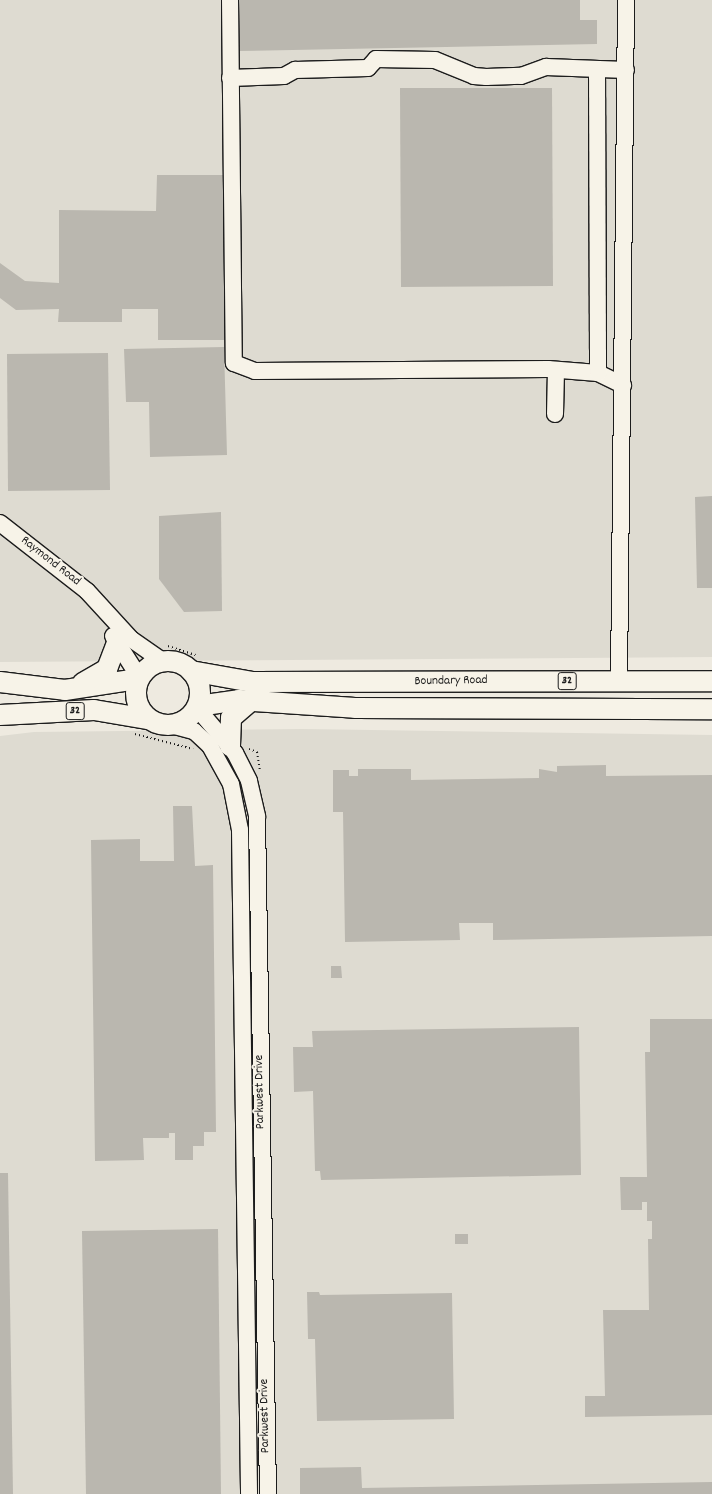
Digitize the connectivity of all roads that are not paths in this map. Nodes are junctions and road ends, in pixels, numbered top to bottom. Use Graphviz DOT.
graph roads {
  1 [pos="230,0"];
  2 [pos="626,0"];
  3 [pos="597,68"];
  4 [pos="626,70"];
  5 [pos="230,78"];
  6 [pos="556,370"];
  7 [pos="598,373"];
  8 [pos="623,386"];
  9 [pos="555,414"];
  10 [pos="0,523"];
  11 [pos="98,605"];
  12 [pos="117,643"];
  13 [pos="163,661"];
  14 [pos="191,671"];
  15 [pos="139,678"];
  16 [pos="619,681"];
  17 [pos="712,681"];
  18 [pos="0,682"];
  19 [pos="65,690"];
  20 [pos="252,700"];
  21 [pos="197,707"];
  22 [pos="712,709"];
  23 [pos="0,715"];
  24 [pos="148,719"];
  25 [pos="171,725"];
  26 [pos="230,746"];
  27 [pos="243,1004"];
  28 [pos="260,1004"];
  29 [pos="249,1494"];
  30 [pos="268,1494"];
  1 -- 5 [label="street"];
  2 -- 4 [label="street"];
  3 -- 4 [label="street"];
  3 -- 5 [label="street"];
  3 -- 7 [label="street"];
  4 -- 8 [label="street"];
  5 -- 6 [label="street"];
  6 -- 7 [label="street"];
  6 -- 9 [label="street"];
  7 -- 8 [label="street"];
  8 -- 16 [label="street"];
  10 -- 11 [label="street, Raymond Road"];
  11 -- 12 [label="street, Raymond Road"];
  11 -- 13 [label="street, Raymond Road"];
  12 -- 15 [label="street, Raymond Road"];
  12 -- 19 [label="main road"];
  13 -- 14 [label="main road, 32"];
  13 -- 15 [label="main road"];
  14 -- 16 [label="main road, Boundary Road / 32"];
  14 -- 21 [label="main road"];
  15 -- 19 [label="main road, 32"];
  15 -- 24 [label="main road"];
  16 -- 17 [label="main road, Boundary Road / 32"];
  18 -- 19 [label="main road, 32"];
  20 -- 21 [label="main road, Boundary Road / 32"];
  20 -- 22 [label="main road, Boundary Road / 32"];
  20 -- 26 [label="main road"];
  21 -- 25 [label="main road"];
  21 -- 26 [label="street, Parkwest Drive"];
  23 -- 24 [label="main road, 32"];
  24 -- 25 [label="main road, 32"];
  25 -- 27 [label="street, Parkwest Drive"];
  26 -- 28 [label="street, Parkwest Drive"];
  27 -- 28 [label="street"];
  27 -- 29 [label="street, Parkwest Drive"];
  28 -- 30 [label="street, Parkwest Drive"];
}
